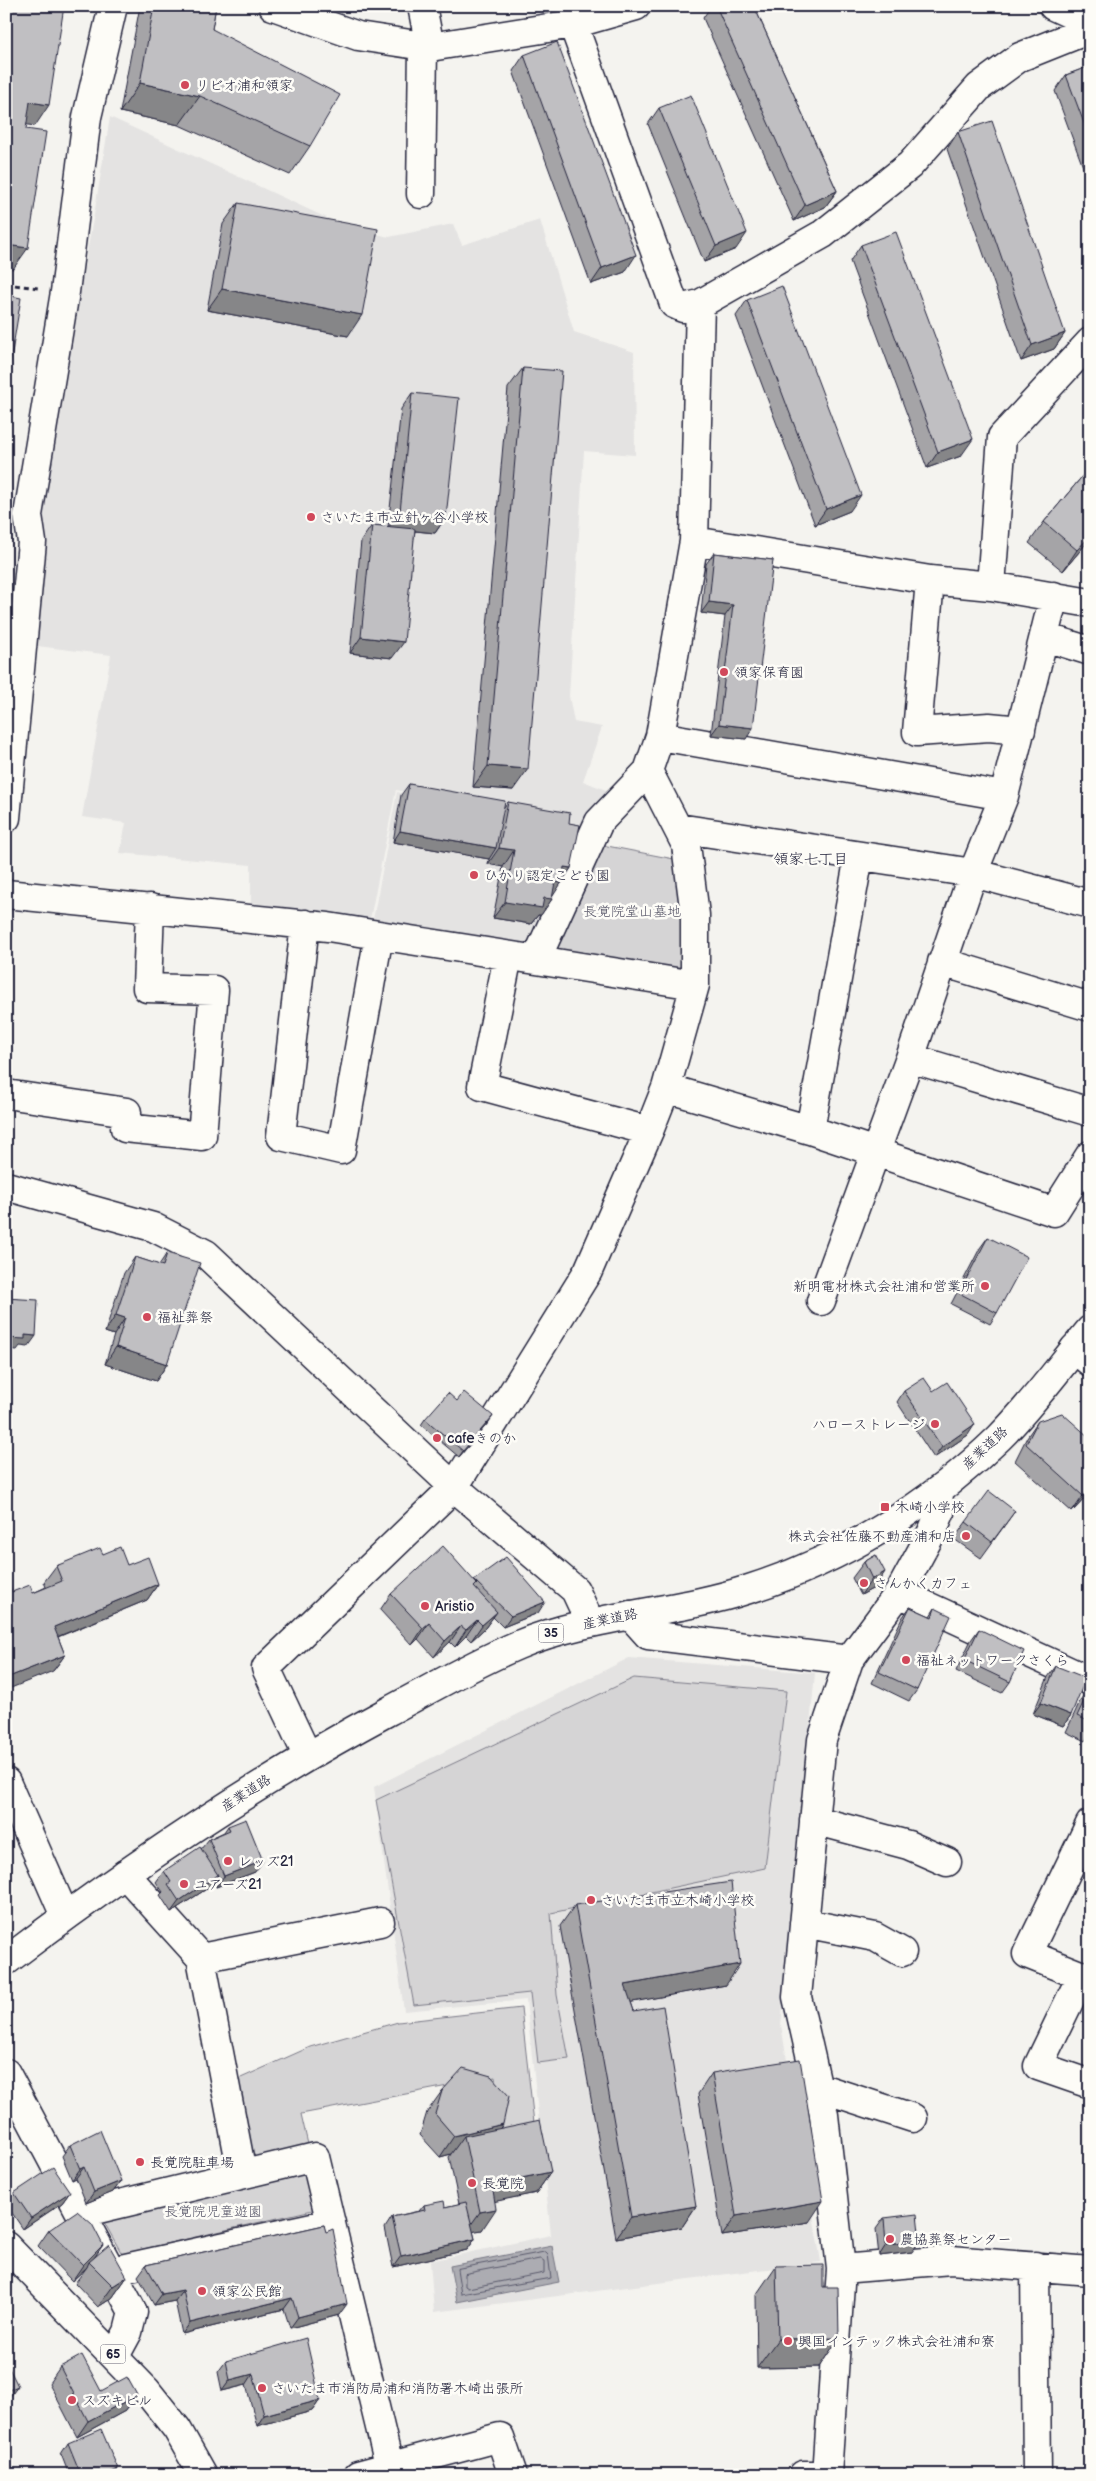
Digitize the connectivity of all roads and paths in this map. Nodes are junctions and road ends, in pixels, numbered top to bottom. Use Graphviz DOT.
graph roads {
  1 [pos="113,6"];
  2 [pos="273,6"];
  3 [pos="422,6"];
  4 [pos="636,6"];
  5 [pos="1053,6"];
  6 [pos="573,15"];
  7 [pos="1090,23"];
  8 [pos="1090,29"];
  9 [pos="427,46"];
  10 [pos="421,194"];
  11 [pos="700,304"];
  12 [pos="1090,342"];
  13 [pos="694,540"];
  14 [pos="930,580"];
  15 [pos="990,586"];
  16 [pos="1054,596"];
  17 [pos="1090,603"];
  18 [pos="1045,637"];
  19 [pos="1090,651"];
  20 [pos="1021,730"];
  21 [pos="660,736"];
  22 [pos="648,771"];
  23 [pos="1004,796"];
  24 [pos="6,818"];
  25 [pos="678,828"];
  26 [pos="859,856"];
  27 [pos="973,873"];
  28 [pos="6,894"];
  29 [pos="1090,904"];
  30 [pos="150,908"];
  31 [pos="306,924"];
  32 [pos="378,935"];
  33 [pos="508,956"];
  34 [pos="536,960"];
  35 [pos="942,962"];
  36 [pos="695,985"];
  37 [pos="1090,1008"];
  38 [pos="910,1058"];
  39 [pos="666,1088"];
  40 [pos="6,1094"];
  41 [pos="1090,1112"];
  42 [pos="810,1130"];
  43 [pos="649,1131"];
  44 [pos="876,1152"];
  45 [pos="1090,1155"];
  46 [pos="6,1186"];
  47 [pos="821,1301"];
  48 [pos="1085,1347"];
  49 [pos="454,1487"];
  50 [pos="938,1491"];
  51 [pos="899,1593"];
  52 [pos="630,1615"];
  53 [pos="590,1622"];
  54 [pos="849,1660"];
  55 [pos="1090,1681"];
  56 [pos="307,1755"];
  57 [pos="6,1782"];
  58 [pos="814,1820"];
  59 [pos="1086,1839"];
  60 [pos="947,1862"];
  61 [pos="125,1874"];
  62 [pos="65,1916"];
  63 [pos="380,1922"];
  64 [pos="804,1923"];
  65 [pos="902,1952"];
  66 [pos="201,1958"];
  67 [pos="6,1962"];
  68 [pos="1086,1977"];
  69 [pos="6,2072"];
  70 [pos="1090,2084"];
  71 [pos="818,2087"];
  72 [pos="913,2118"];
  73 [pos="242,2173"];
  74 [pos="82,2213"];
  75 [pos="331,2223"];
  76 [pos="9,2255"];
  77 [pos="1035,2266"];
  78 [pos="842,2269"];
  79 [pos="112,2270"];
  80 [pos="1090,2270"];
  81 [pos="115,2356"];
  82 [pos="389,2465"];
  83 [pos="203,2475"];
  84 [pos="358,2475"];
  85 [pos="513,2475"];
  86 [pos="803,2475"];
  87 [pos="827,2475"];
  88 [pos="1036,2475"];
  1 -- 24 [label="street"];
  2 -- 9 [label="street"];
  3 -- 9 [label="street"];
  4 -- 6 [label="street"];
  5 -- 7 [label="street"];
  6 -- 9 [label="street"];
  6 -- 11 [label="street"];
  8 -- 11 [label="street"];
  9 -- 10 [label="street"];
  11 -- 13 [label="street"];
  12 -- 15 [label="street"];
  13 -- 14 [label="street"];
  13 -- 21 [label="street"];
  14 -- 15 [label="street"];
  14 -- 20 [label="street"];
  15 -- 16 [label="street"];
  16 -- 17 [label="street"];
  16 -- 18 [label="street"];
  18 -- 19 [label="street"];
  18 -- 20 [label="street"];
  20 -- 23 [label="street"];
  21 -- 22 [label="street"];
  21 -- 23 [label="street"];
  22 -- 25 [label="street"];
  22 -- 34 [label="street"];
  23 -- 27 [label="street"];
  25 -- 26 [label="street"];
  25 -- 36 [label="street"];
  26 -- 27 [label="street"];
  26 -- 42 [label="street"];
  27 -- 29 [label="street"];
  27 -- 35 [label="street"];
  28 -- 30 [label="street"];
  30 -- 31 [label="street"];
  30 -- 40 [label="street"];
  31 -- 32 [label="street"];
  31 -- 32 [label="street"];
  32 -- 33 [label="street"];
  33 -- 34 [label="street"];
  33 -- 43 [label="street"];
  34 -- 36 [label="street"];
  35 -- 37 [label="street"];
  35 -- 38 [label="street"];
  36 -- 39 [label="street"];
  38 -- 41 [label="street"];
  38 -- 44 [label="street"];
  39 -- 42 [label="street"];
  39 -- 43 [label="street"];
  42 -- 44 [label="street"];
  43 -- 49 [label="street"];
  44 -- 45 [label="street"];
  44 -- 47 [label="street"];
  46 -- 49 [label="street"];
  48 -- 50 [label="street, 産業道路 / 35"];
  49 -- 53 [label="street"];
  49 -- 56 [label="street"];
  50 -- 51 [label="street"];
  50 -- 52 [label="street, 産業道路 / 35"];
  51 -- 54 [label="street"];
  51 -- 55 [label="street"];
  52 -- 53 [label="street, 産業道路 / 35"];
  52 -- 54 [label="street"];
  53 -- 56 [label="street, 産業道路 / 35"];
  54 -- 58 [label="street"];
  56 -- 61 [label="street, 産業道路 / 35"];
  57 -- 62 [label="street"];
  58 -- 60 [label="street"];
  58 -- 64 [label="street"];
  59 -- 68 [label="street"];
  61 -- 62 [label="street, 産業道路 / 35"];
  61 -- 66 [label="street"];
  62 -- 67 [label="street, 産業道路 / 35"];
  63 -- 66 [label="street"];
  64 -- 65 [label="street"];
  64 -- 71 [label="street"];
  66 -- 73 [label="street"];
  68 -- 70 [label="street"];
  69 -- 74 [label="street"];
  71 -- 72 [label="street"];
  71 -- 78 [label="street"];
  73 -- 74 [label="street"];
  73 -- 75 [label="street"];
  74 -- 79 [label="street"];
  75 -- 79 [label="street"];
  75 -- 82 [label="street"];
  76 -- 81 [label="street, 65"];
  77 -- 78 [label="street"];
  77 -- 80 [label="street"];
  77 -- 88 [label="street"];
  78 -- 87 [label="street"];
  79 -- 81 [label="street"];
  81 -- 83 [label="street, 65"];
  82 -- 84 [label="street"];
  82 -- 85 [label="street"];
  86 -- 87 [label="street"];
}
